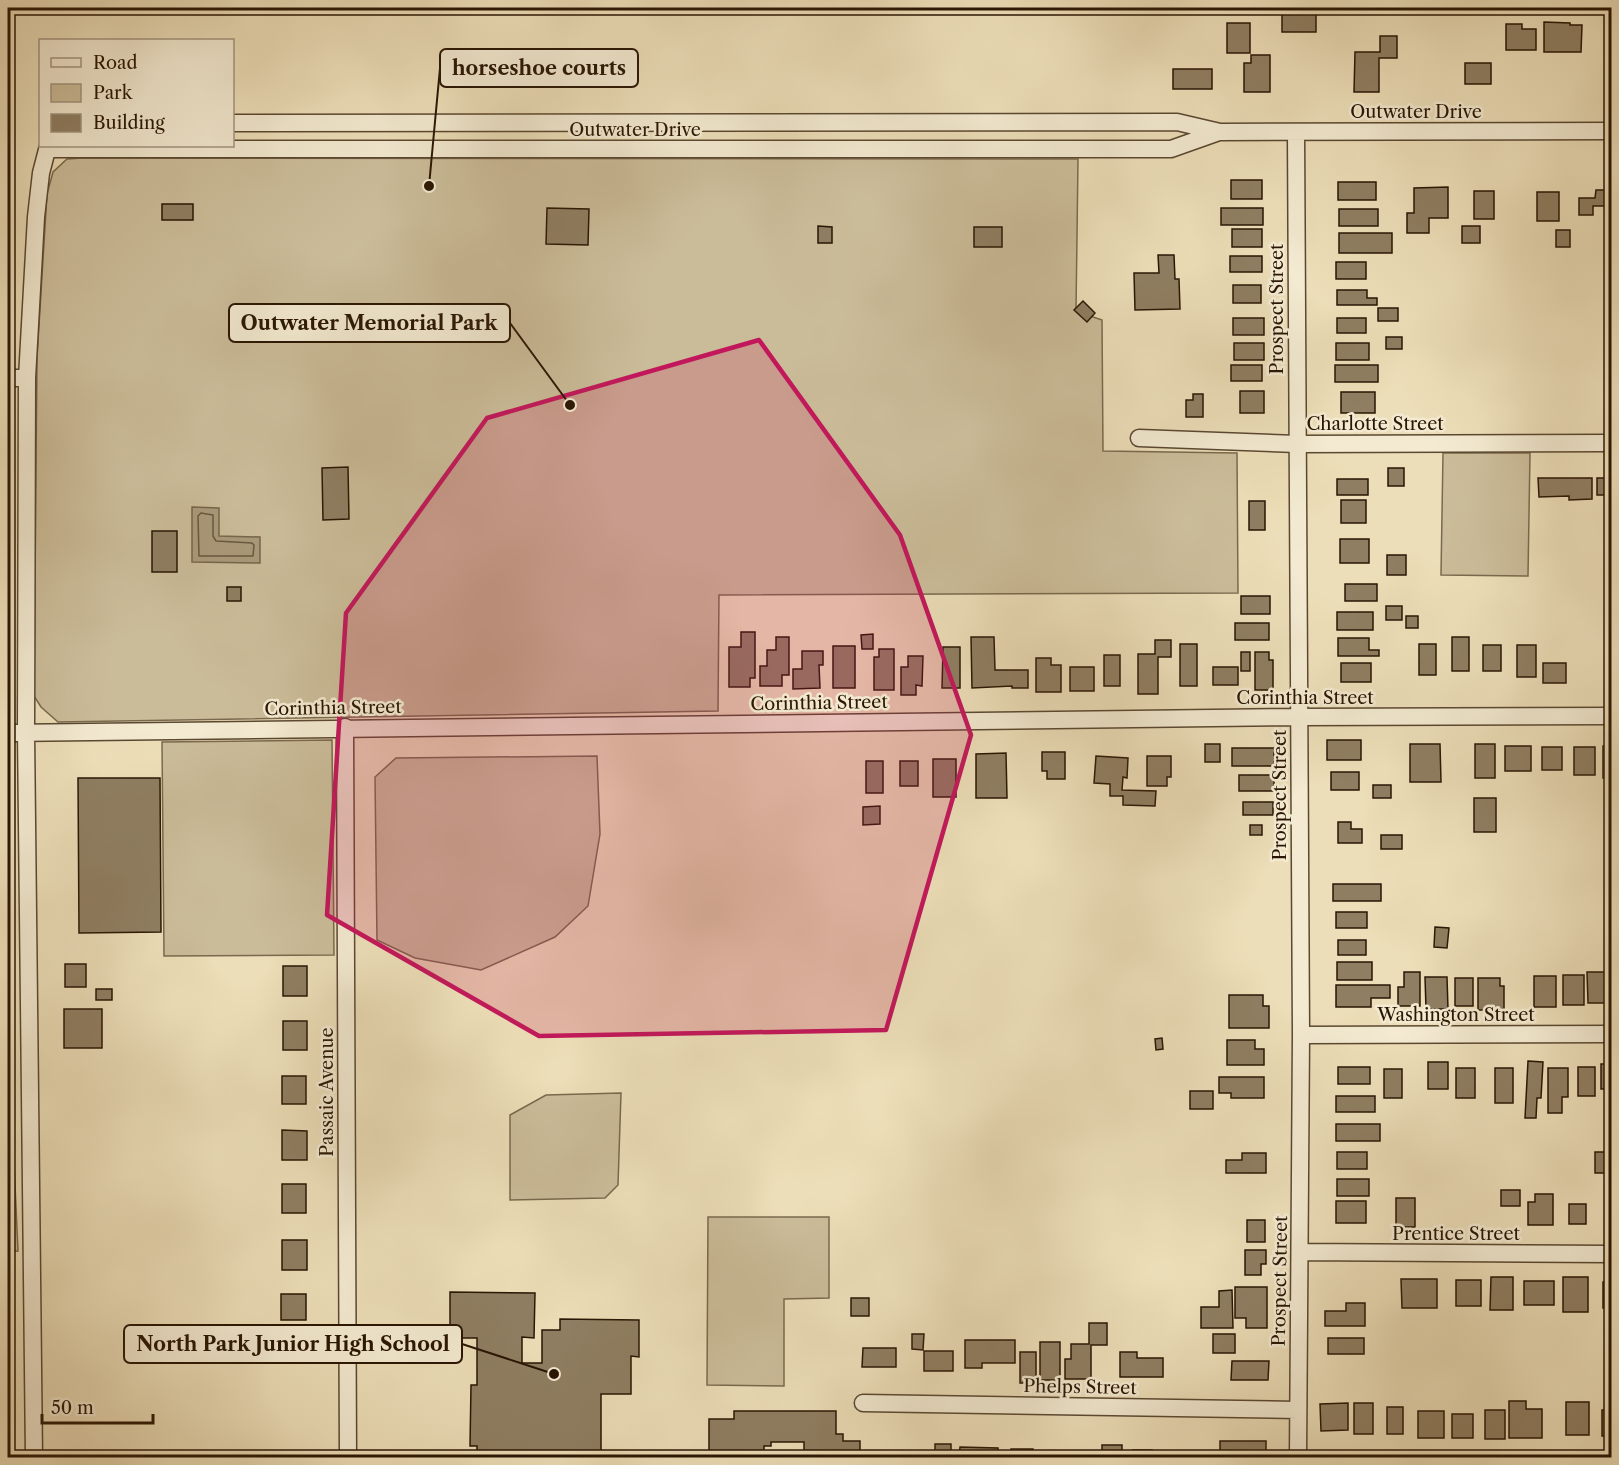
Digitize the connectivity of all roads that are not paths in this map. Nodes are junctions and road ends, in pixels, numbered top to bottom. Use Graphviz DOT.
graph roads {
  1 [pos="234,123"];
  2 [pos="1611,131"];
  3 [pos="1220,132"];
  4 [pos="1296,132"];
  5 [pos="48,147"];
  6 [pos="8,378"];
  7 [pos="27,378"];
  8 [pos="1138,438"];
  9 [pos="1611,443"];
  10 [pos="1297,444"];
  11 [pos="1611,716"];
  12 [pos="1299,717"];
  13 [pos="345,727"];
  14 [pos="26,732"];
  15 [pos="8,733"];
  16 [pos="1611,1034"];
  17 [pos="1301,1035"];
  18 [pos="1300,1252"];
  19 [pos="1611,1254"];
  20 [pos="863,1403"];
  21 [pos="1297,1410"];
  22 [pos="34,1458"];
  23 [pos="348,1458"];
  24 [pos="1298,1458"];
  1 -- 3 [label="street, Outwater Drive"];
  2 -- 4 [label="street, Outwater Drive"];
  3 -- 4 [label="street, Outwater Drive"];
  3 -- 5 [label="street, Outwater Drive"];
  4 -- 10 [label="street, Prospect Street"];
  5 -- 7 [label="street"];
  6 -- 7 [label="street"];
  7 -- 14 [label="street"];
  8 -- 10 [label="street, Charlotte Street"];
  9 -- 10 [label="street, Charlotte Street"];
  10 -- 12 [label="street, Prospect Street"];
  11 -- 12 [label="street, Corinthia Street"];
  12 -- 13 [label="street, Corinthia Street"];
  12 -- 17 [label="street, Prospect Street"];
  13 -- 14 [label="street, Corinthia Street"];
  13 -- 23 [label="street, Passaic Avenue"];
  14 -- 15 [label="street, Corinthia Street"];
  14 -- 22 [label="street"];
  16 -- 17 [label="street, Washington Street"];
  17 -- 18 [label="street, Prospect Street"];
  18 -- 19 [label="street, Prentice Street"];
  18 -- 21 [label="street, Prospect Street"];
  20 -- 21 [label="street, Phelps Street"];
  21 -- 24 [label="street, Prospect Street"];
}
